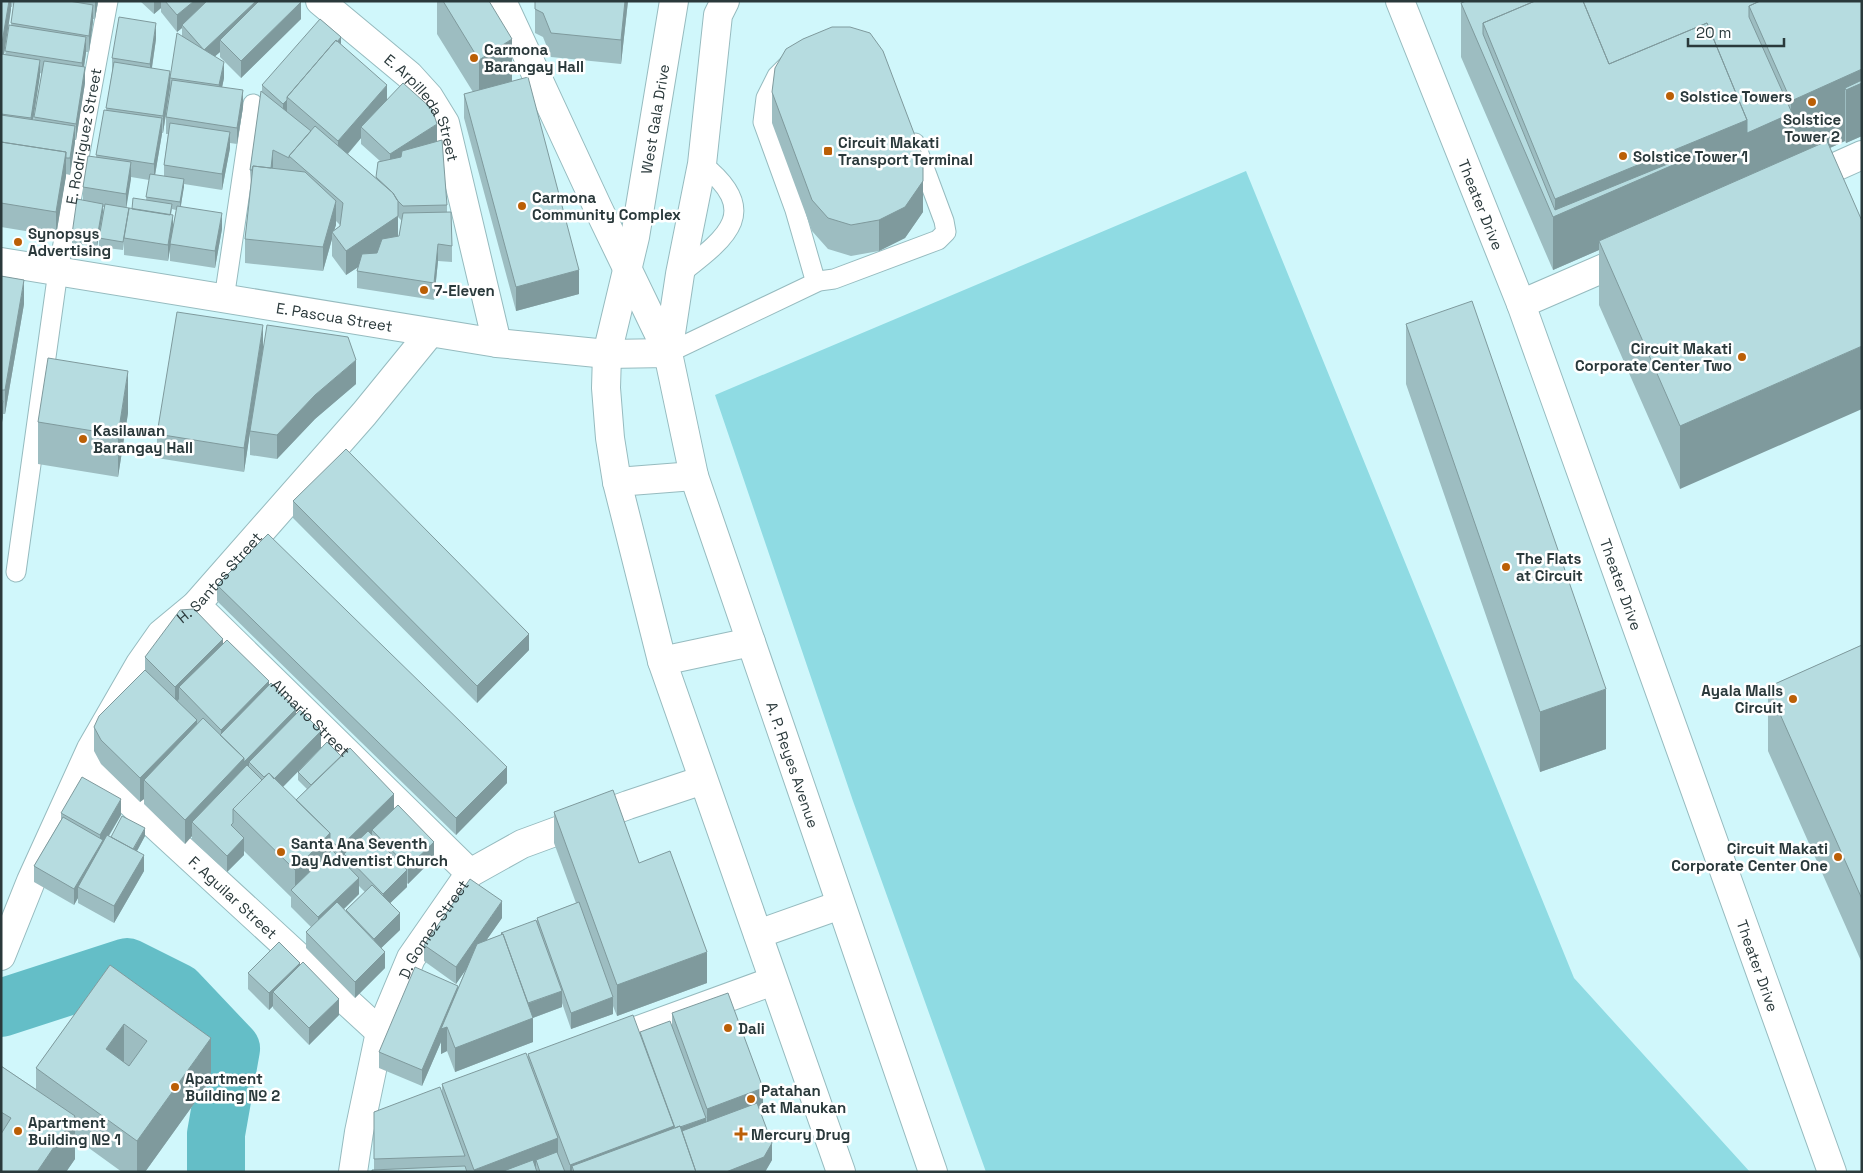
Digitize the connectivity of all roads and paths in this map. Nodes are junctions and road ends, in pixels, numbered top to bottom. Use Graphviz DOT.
graph roads {
  1 [pos="108,1"];
  2 [pos="320,1"];
  3 [pos="674,1"];
  4 [pos="725,1"];
  5 [pos="1400,1"];
  6 [pos="509,7"];
  7 [pos="801,55"];
  8 [pos="253,104"];
  9 [pos="908,127"];
  10 [pos="1862,155"];
  11 [pos="702,164"];
  12 [pos="1781,191"];
  13 [pos="1655,246"];
  14 [pos="1,262"];
  15 [pos="628,270"];
  16 [pos="58,271"];
  17 [pos="680,274"];
  18 [pos="819,281"];
  19 [pos="224,299"];
  20 [pos="1521,304"];
  21 [pos="430,333"];
  22 [pos="486,341"];
  23 [pos="668,353"];
  24 [pos="608,354"];
  25 [pos="694,476"];
  26 [pos="618,482"];
  27 [pos="16,572"];
  28 [pos="196,605"];
  29 [pos="751,642"];
  30 [pos="662,661"];
  31 [pos="83,768"];
  32 [pos="703,780"];
  33 [pos="470,873"];
  34 [pos="840,905"];
  35 [pos="758,934"];
  36 [pos="1,956"];
  37 [pos="773,981"];
  38 [pos="380,1032"];
  39 [pos="582,1050"];
  40 [pos="387,1122"];
  41 [pos="359,1132"];
  42 [pos="837,1171"];
  43 [pos="353,1172"];
  44 [pos="933,1172"];
  45 [pos="1832,1172"];
  1 -- 16 [label="lane, E. Rodriguez Street"];
  2 -- 22 [label="street, E. Arpilleda Street"];
  3 -- 15 [label="street, West Gala Drive"];
  4 -- 11 [label="street"];
  5 -- 20 [label="street, Theater Drive"];
  6 -- 15 [label="street"];
  7 -- 18 [label="lane"];
  8 -- 19 [label="lane"];
  9 -- 18 [label="lane"];
  10 -- 12 [label="street"];
  11 -- 17 [label="street"];
  11 -- 17 [label="lane"];
  13 -- 20 [label="street"];
  14 -- 16 [label="street, E. Pascua Street"];
  15 -- 23 [label="street"];
  15 -- 24 [label="street, West Gala Drive"];
  16 -- 19 [label="street, E. Pascua Street"];
  16 -- 27 [label="lane, E. Rodriguez Street"];
  17 -- 23 [label="street"];
  18 -- 23 [label="lane"];
  19 -- 21 [label="street, E. Pascua Street"];
  20 -- 45 [label="street, Theater Drive"];
  21 -- 22 [label="street, E. Pascua Street"];
  21 -- 28 [label="street, H. Santos Street"];
  22 -- 24 [label="street, E. Pascua Street"];
  23 -- 24 [label="street, E. Pascua Street"];
  23 -- 25 [label="street, A. P. Reyes Avenue"];
  24 -- 26 [label="street"];
  25 -- 26 [label="street"];
  25 -- 29 [label="street, A. P. Reyes Avenue"];
  26 -- 30 [label="street"];
  28 -- 31 [label="street, H. Santos Street"];
  28 -- 33 [label="street, Almario Street"];
  29 -- 30 [label="street"];
  29 -- 34 [label="street, A. P. Reyes Avenue"];
  30 -- 32 [label="street"];
  31 -- 36 [label="street, H. Santos Street"];
  31 -- 38 [label="street, F. Aguilar Street"];
  32 -- 33 [label="street, D. Gomez Street"];
  32 -- 35 [label="street"];
  33 -- 38 [label="street, D. Gomez Street"];
  34 -- 35 [label="street"];
  34 -- 44 [label="street, A. P. Reyes Avenue"];
  35 -- 37 [label="street"];
  37 -- 39 [label="street"];
  37 -- 42 [label="street"];
  38 -- 41 [label="street, D. Gomez Street"];
  40 -- 41 [label="street"];
  41 -- 43 [label="street, D. Gomez Street"];
}
